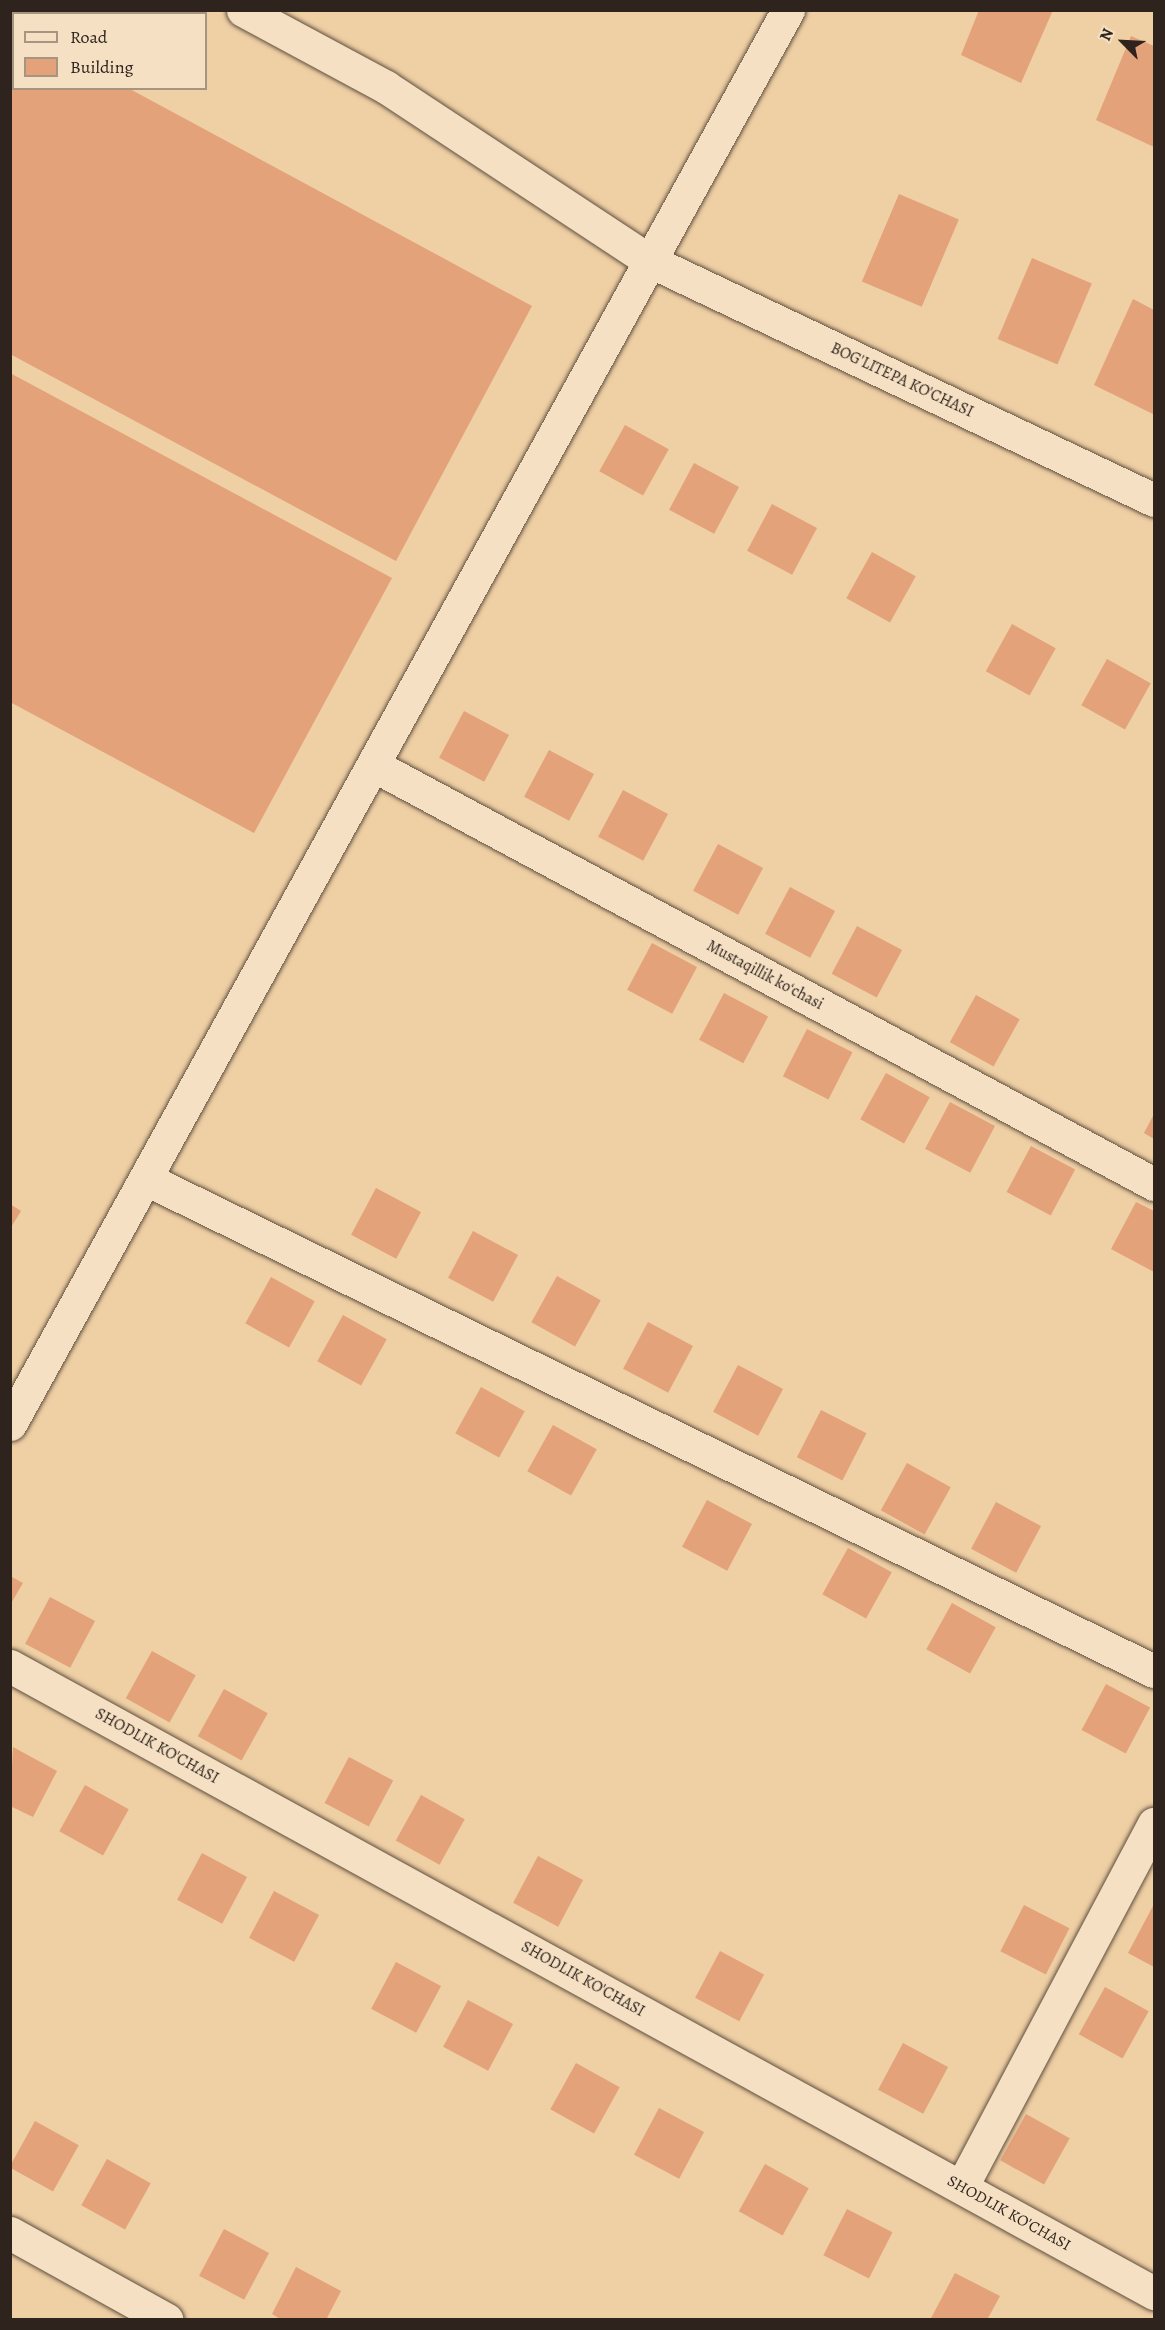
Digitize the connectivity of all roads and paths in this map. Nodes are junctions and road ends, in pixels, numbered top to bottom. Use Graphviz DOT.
graph roads {
  1 [pos="243,10"];
  2 [pos="788,10"];
  3 [pos="650,261"];
  4 [pos="1155,500"];
  5 [pos="375,766"];
  6 [pos="146,1179"];
  7 [pos="1155,1184"];
  8 [pos="10,1425"];
  9 [pos="10,1666"];
  10 [pos="1155,1671"];
  11 [pos="1155,1824"];
  12 [pos="962,2186"];
  13 [pos="10,2233"];
  14 [pos="1155,2294"];
  15 [pos="167,2319"];
  1 -- 3 [label="street, BOG'LITEPA KO'CHASI"];
  2 -- 3 [label="street"];
  3 -- 4 [label="street, BOG'LITEPA KO'CHASI"];
  3 -- 5 [label="street"];
  5 -- 6 [label="street"];
  5 -- 7 [label="street, Mustaqillik koʻchasi"];
  6 -- 8 [label="street"];
  6 -- 10 [label="street"];
  9 -- 12 [label="street, SHODLIK KO'CHASI"];
  11 -- 12 [label="street"];
  12 -- 14 [label="street, SHODLIK KO'CHASI"];
  13 -- 15 [label="street"];
}
